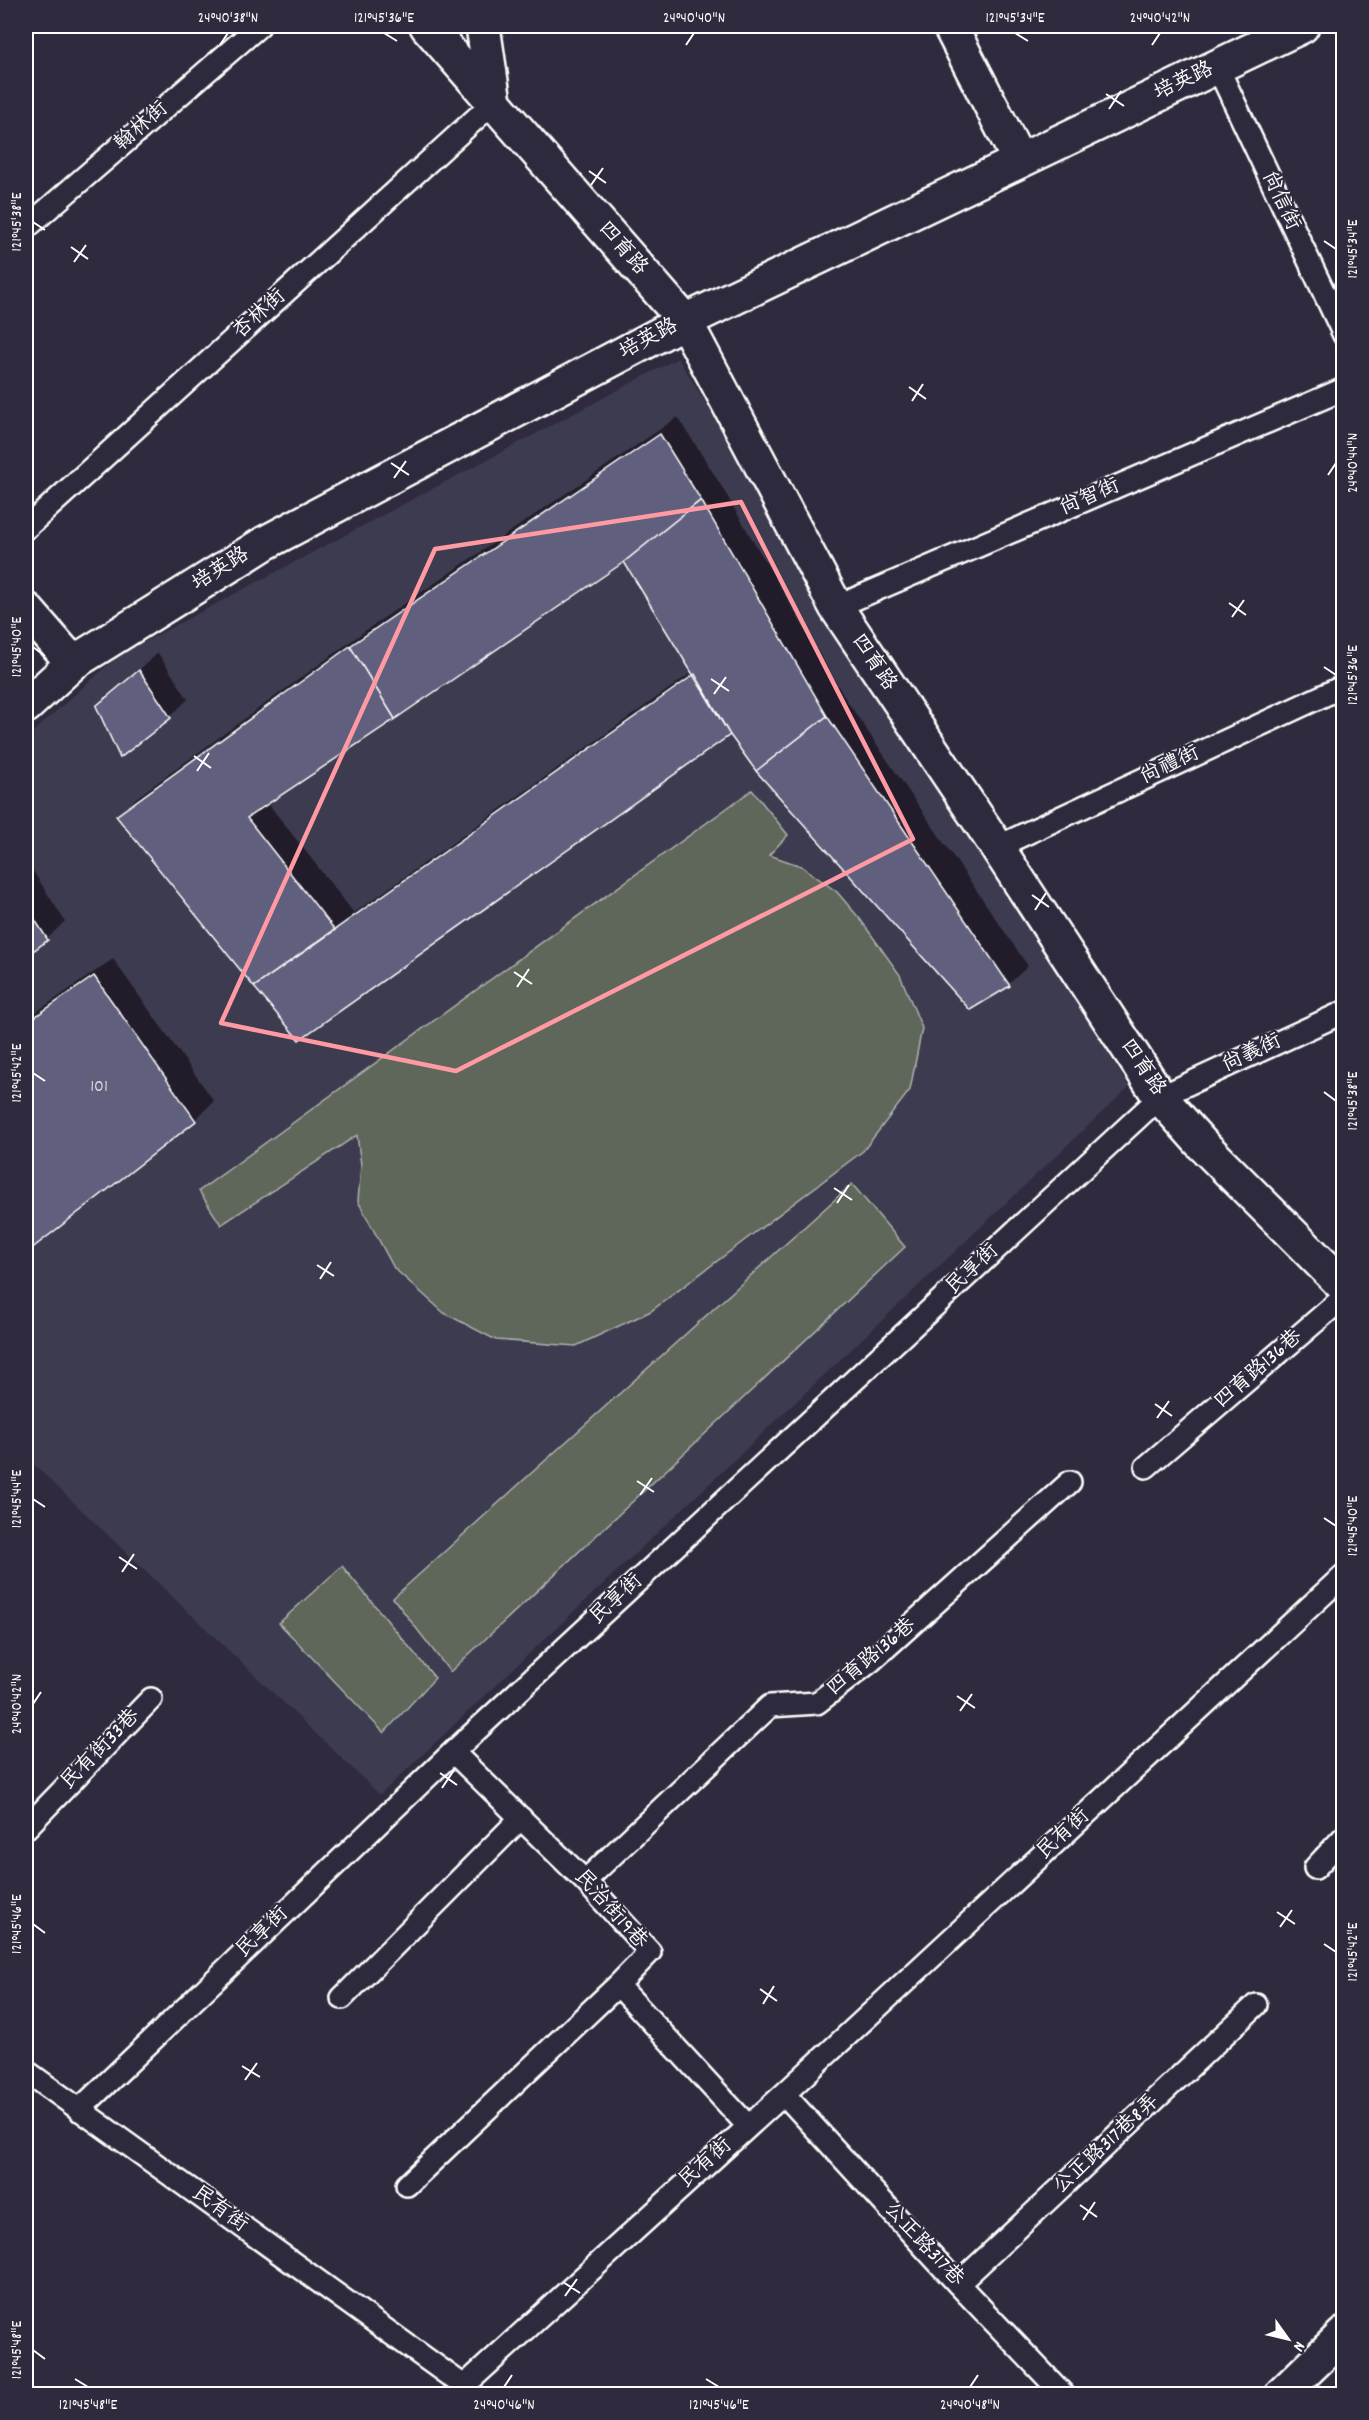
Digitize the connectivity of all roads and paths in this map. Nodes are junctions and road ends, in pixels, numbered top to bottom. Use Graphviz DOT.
graph roads {
  1 [pos="259,26"];
  2 [pos="427,26"];
  3 [pos="483,26"];
  4 [pos="951,26"];
  5 [pos="1302,26"];
  6 [pos="1217,66"];
  7 [pos="494,102"];
  8 [pos="1018,160"];
  9 [pos="26,228"];
  10 [pos="685,321"];
  11 [pos="1344,335"];
  12 [pos="1344,389"];
  13 [pos="26,528"];
  14 [pos="836,607"];
  15 [pos="26,609"];
  16 [pos="73,663"];
  17 [pos="1344,686"];
  18 [pos="26,706"];
  19 [pos="997,847"];
  20 [pos="1344,1012"];
  21 [pos="1160,1097"];
  22 [pos="1344,1286"];
  23 [pos="1344,1297"];
  24 [pos="1146,1467"];
  25 [pos="1070,1482"];
  26 [pos="1344,1575"];
  27 [pos="151,1699"];
  28 [pos="453,1752"];
  29 [pos="520,1818"];
  30 [pos="26,1828"];
  31 [pos="1344,1837"];
  32 [pos="1315,1868"];
  33 [pos="585,1881"];
  34 [pos="618,1985"];
  35 [pos="342,1998"];
  36 [pos="1256,2006"];
  37 [pos="26,2071"];
  38 [pos="784,2094"];
  39 [pos="79,2109"];
  40 [pos="748,2126"];
  41 [pos="407,2185"];
  42 [pos="958,2284"];
  43 [pos="1344,2334"];
  44 [pos="462,2390"];
  45 [pos="1063,2394"];
  46 [pos="1282,2394"];
  1 -- 9 [label="lane, 翰林街"];
  2 -- 7 [label="street, 四育路"];
  3 -- 7 [label="street"];
  4 -- 8 [label="street"];
  5 -- 6 [label="street, 培英路"];
  6 -- 8 [label="street, 培英路"];
  6 -- 11 [label="lane, 尚信街"];
  7 -- 10 [label="street, 四育路"];
  7 -- 13 [label="lane, 杏林街"];
  8 -- 10 [label="street, 培英路"];
  10 -- 14 [label="street, 四育路"];
  10 -- 16 [label="street, 培英路"];
  12 -- 14 [label="lane, 尚智街"];
  14 -- 19 [label="street, 四育路"];
  15 -- 16 [label="street"];
  16 -- 18 [label="street, 培英路"];
  17 -- 19 [label="lane, 尚禮街"];
  19 -- 21 [label="street, 四育路"];
  20 -- 21 [label="lane, 尚義街"];
  21 -- 22 [label="street, 四育路"];
  21 -- 28 [label="lane, 民享街"];
  23 -- 24 [label="lane, 四育路136巷"];
  25 -- 33 [label="lane, 四育路136巷"];
  26 -- 38 [label="lane, 民有街"];
  27 -- 30 [label="lane, 民有街33巷"];
  28 -- 29 [label="lane, 民治街19巷"];
  28 -- 39 [label="lane, 民享街"];
  29 -- 33 [label="lane, 民治街19巷"];
  29 -- 35 [label="lane"];
  31 -- 32 [label="lane"];
  33 -- 34 [label="lane, 民治街19巷"];
  34 -- 40 [label="lane"];
  34 -- 41 [label="lane"];
  36 -- 42 [label="lane, 公正路317巷8弄"];
  37 -- 39 [label="lane, 民有街"];
  38 -- 40 [label="lane, 民有街"];
  38 -- 42 [label="lane, 公正路317巷"];
  39 -- 44 [label="lane, 民有街"];
  40 -- 44 [label="lane, 民有街"];
  42 -- 45 [label="lane, 公正路317巷"];
  43 -- 46 [label="street"];
}
